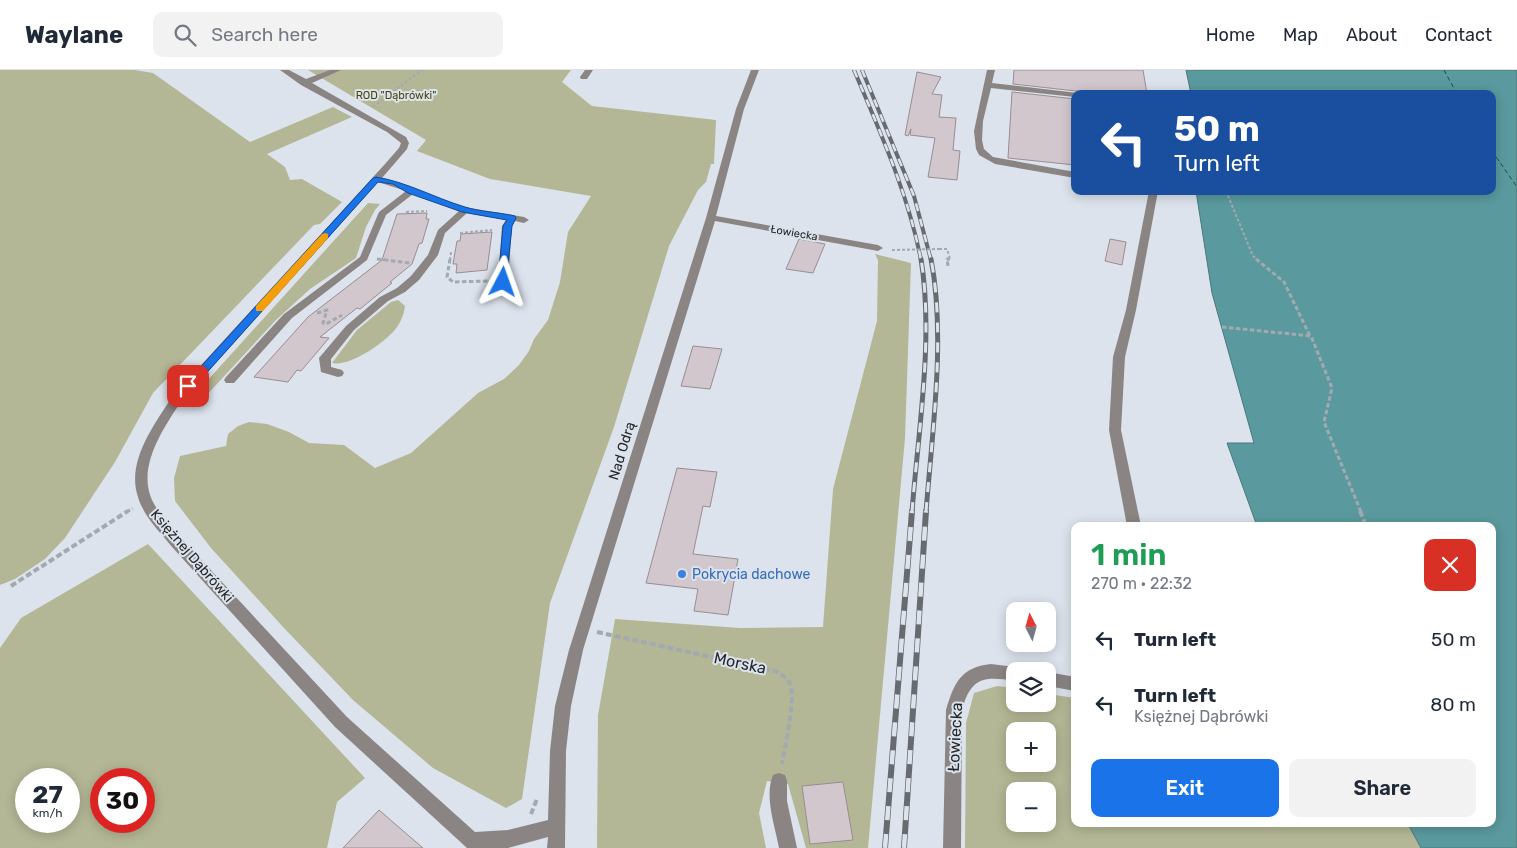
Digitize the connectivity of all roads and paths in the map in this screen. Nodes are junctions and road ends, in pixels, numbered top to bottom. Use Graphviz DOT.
graph roads {
  1 [pos="284,70"];
  2 [pos="337,70"];
  3 [pos="422,70"];
  4 [pos="755,70"];
  5 [pos="991,70"];
  6 [pos="304,83"];
  7 [pos="988,85"];
  8 [pos="1071,95"];
  9 [pos="361,114"];
  10 [pos="1071,175"];
  11 [pos="376,179"];
  12 [pos="411,191"];
  13 [pos="1153,195"];
  14 [pos="1228,195"];
  15 [pos="465,210"];
  16 [pos="432,211"];
  17 [pos="404,212"];
  18 [pos="512,218"];
  19 [pos="711,218"];
  20 [pos="524,220"];
  21 [pos="498,230"];
  22 [pos="456,234"];
  23 [pos="452,248"];
  24 [pos="878,248"];
  25 [pos="892,250"];
  26 [pos="364,258"];
  27 [pos="418,263"];
  28 [pos="948,266"];
  29 [pos="504,271"];
  30 [pos="503,282"];
  31 [pos="312,314"];
  32 [pos="343,315"];
  33 [pos="1222,327"];
  34 [pos="1311,336"];
  35 [pos="338,373"];
  36 [pos="230,380"];
  37 [pos="147,503"];
  38 [pos="132,507"];
  39 [pos="136,515"];
  40 [pos="1133,522"];
  41 [pos="1364,522"];
  42 [pos="11,586"];
  43 [pos="582,628"];
  44 [pos="1006,673"];
  45 [pos="1056,680"];
  46 [pos="1071,683"];
  47 [pos="779,782"];
  48 [pos="538,789"];
  49 [pos="525,819"];
  50 [pos="556,826"];
  51 [pos="477,844"];
  52 [pos="556,848"];
  53 [pos="788,848"];
  54 [pos="952,848"];
  1 -- 6 [label="street, Księżnej Dąbrówki"];
  2 -- 6 [label="street"];
  3 -- 9 [label="path"];
  4 -- 19 [label="street, Nad Odrą"];
  5 -- 7 [label="street"];
  6 -- 9 [label="street, Księżnej Dąbrówki"];
  7 -- 8 [label="street"];
  7 -- 10 [label="street"];
  9 -- 11 [label="street, Księżnej Dąbrówki"];
  11 -- 12 [label="street"];
  11 -- 37 [label="street, Księżnej Dąbrówki"];
  12 -- 15 [label="street"];
  12 -- 26 [label="street"];
  13 -- 40 [label="street"];
  14 -- 34 [label="path"];
  15 -- 18 [label="street"];
  15 -- 35 [label="street"];
  16 -- 17 [label="path"];
  18 -- 20 [label="street"];
  18 -- 29 [label="street"];
  19 -- 24 [label="street, Łowiecka"];
  19 -- 43 [label="street, Nad Odrą"];
  21 -- 22 [label="path"];
  23 -- 29 [label="path"];
  25 -- 28 [label="path, bridge"];
  26 -- 27 [label="path"];
  26 -- 36 [label="street"];
  29 -- 30 [label="street"];
  31 -- 32 [label="path"];
  33 -- 34 [label="path"];
  34 -- 41 [label="path"];
  37 -- 38 [label="path"];
  37 -- 51 [label="street, Księżnej Dąbrówki"];
  38 -- 39 [label="path"];
  38 -- 42 [label="path"];
  43 -- 47 [label="path, Morska"];
  43 -- 50 [label="street, Nad Odrą"];
  44 -- 54 [label="street, Łowiecka"];
  45 -- 46 [label="street"];
  47 -- 53 [label="street"];
  48 -- 49 [label="path"];
  50 -- 51 [label="street, Księżnej Dąbrówki"];
  50 -- 52 [label="street, Nad Odrą"];
}
